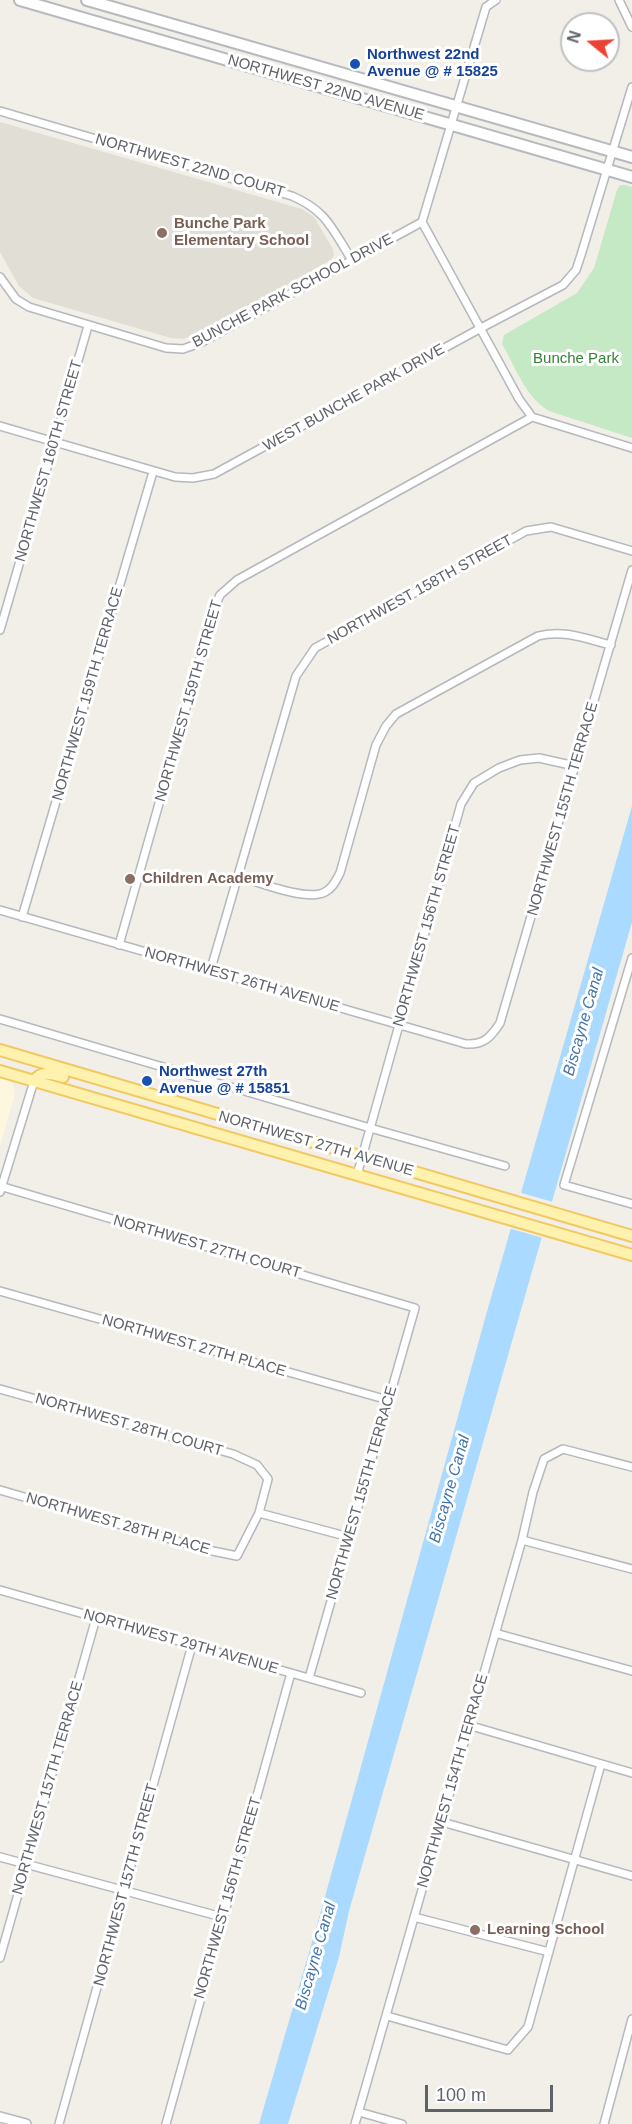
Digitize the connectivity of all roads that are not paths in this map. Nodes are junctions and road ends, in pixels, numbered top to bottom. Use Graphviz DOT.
graph roads {
  1 [pos="20,0"];
  2 [pos="87,0"];
  3 [pos="496,0"];
  4 [pos="619,0"];
  5 [pos="484,4"];
  6 [pos="632,27"];
  7 [pos="632,87"];
  8 [pos="455,106"];
  9 [pos="0,111"];
  10 [pos="450,124"];
  11 [pos="612,152"];
  12 [pos="632,157"];
  13 [pos="607,170"];
  14 [pos="632,177"];
  15 [pos="422,222"];
  16 [pos="351,260"];
  17 [pos="0,277"];
  18 [pos="88,326"];
  19 [pos="481,328"];
  20 [pos="532,417"];
  21 [pos="0,426"];
  22 [pos="54,443"];
  23 [pos="632,448"];
  24 [pos="153,472"];
  25 [pos="632,551"];
  26 [pos="632,570"];
  27 [pos="0,630"];
  28 [pos="611,645"];
  29 [pos="576,766"];
  30 [pos="238,876"];
  31 [pos="0,910"];
  32 [pos="22,917"];
  33 [pos="119,945"];
  34 [pos="632,958"];
  35 [pos="210,972"];
  36 [pos="629,976"];
  37 [pos="0,1019"];
  38 [pos="398,1025"];
  39 [pos="484,1042"];
  40 [pos="0,1050"];
  41 [pos="0,1071"];
  42 [pos="34,1081"];
  43 [pos="133,1091"];
  44 [pos="370,1128"];
  45 [pos="361,1158"];
  46 [pos="505,1166"];
  47 [pos="357,1175"];
  48 [pos="0,1188"];
  49 [pos="632,1204"];
  50 [pos="632,1236"];
  51 [pos="632,1256"];
  52 [pos="0,1291"];
  53 [pos="415,1308"];
  54 [pos="0,1389"];
  55 [pos="388,1400"];
  56 [pos="632,1467"];
  57 [pos="0,1490"];
  58 [pos="259,1514"];
  59 [pos="349,1538"];
  60 [pos="522,1540"];
  61 [pos="632,1569"];
  62 [pos="1,1593"];
  63 [pos="96,1618"];
  64 [pos="495,1633"];
  65 [pos="192,1645"];
  66 [pos="632,1671"];
  67 [pos="291,1673"];
  68 [pos="309,1678"];
  69 [pos="361,1693"];
  70 [pos="468,1725"];
  71 [pos="601,1764"];
  72 [pos="632,1773"];
  73 [pos="442,1822"];
  74 [pos="0,1857"];
  75 [pos="575,1860"];
  76 [pos="26,1865"];
  77 [pos="632,1876"];
  78 [pos="124,1891"];
  79 [pos="222,1917"];
  80 [pos="414,1917"];
  81 [pos="549,1952"];
  82 [pos="0,1958"];
  83 [pos="387,2016"];
  84 [pos="632,2019"];
  85 [pos="359,2112"];
  86 [pos="0,2117"];
  87 [pos="26,2124"];
  88 [pos="59,2124"];
  89 [pos="166,2124"];
  90 [pos="355,2124"];
  91 [pos="402,2124"];
  92 [pos="604,2124"];
  1 -- 10 [label="main road, NORTHWEST 22ND AVENUE"];
  2 -- 8 [label="main road, NORTHWEST 22ND AVENUE"];
  3 -- 5 [label="street"];
  4 -- 6 [label="street"];
  5 -- 8 [label="street"];
  7 -- 11 [label="street, WEST BUNCHE PARK DRIVE"];
  8 -- 10 [label="street"];
  8 -- 11 [label="main road, NORTHWEST 22ND AVENUE"];
  9 -- 16 [label="street, NORTHWEST 22ND COURT"];
  10 -- 13 [label="main road, NORTHWEST 22ND AVENUE"];
  10 -- 15 [label="street"];
  11 -- 12 [label="main road, NORTHWEST 22ND AVENUE"];
  11 -- 13 [label="street, WEST BUNCHE PARK DRIVE"];
  13 -- 14 [label="main road, NORTHWEST 22ND AVENUE"];
  13 -- 19 [label="street, WEST BUNCHE PARK DRIVE"];
  15 -- 16 [label="street, BUNCHE PARK SCHOOL DRIVE"];
  15 -- 19 [label="street"];
  16 -- 18 [label="street, BUNCHE PARK SCHOOL DRIVE"];
  17 -- 18 [label="street, BUNCHE PARK SCHOOL DRIVE"];
  18 -- 22 [label="street, NORTHWEST 160TH STREET"];
  19 -- 20 [label="street"];
  19 -- 24 [label="street, WEST BUNCHE PARK DRIVE"];
  20 -- 23 [label="street"];
  20 -- 33 [label="street, NORTHWEST 159TH STREET"];
  21 -- 22 [label="street, WEST BUNCHE PARK DRIVE"];
  22 -- 24 [label="street, WEST BUNCHE PARK DRIVE"];
  22 -- 27 [label="street, NORTHWEST 160TH STREET"];
  24 -- 32 [label="street, NORTHWEST 159TH TERRACE"];
  25 -- 30 [label="street, NORTHWEST 158TH STREET"];
  26 -- 28 [label="street, NORTHWEST 155TH TERRACE"];
  28 -- 29 [label="street, NORTHWEST 155TH TERRACE"];
  28 -- 30 [label="street"];
  29 -- 38 [label="street, NORTHWEST 156TH STREET"];
  29 -- 39 [label="street, NORTHWEST 155TH TERRACE"];
  30 -- 35 [label="street, NORTHWEST 158TH STREET"];
  31 -- 32 [label="street, NORTHWEST 26TH AVENUE"];
  32 -- 33 [label="street, NORTHWEST 26TH AVENUE"];
  33 -- 35 [label="street, NORTHWEST 26TH AVENUE"];
  34 -- 36 [label="street"];
  35 -- 38 [label="street, NORTHWEST 26TH AVENUE"];
  36 -- 49 [label="street"];
  37 -- 44 [label="street, NORTHWEST 27TH AVENUE"];
  38 -- 39 [label="street, NORTHWEST 26TH AVENUE"];
  38 -- 44 [label="street, NORTHWEST 156TH STREET"];
  40 -- 43 [label="main road, NORTHWEST 27TH AVENUE"];
  41 -- 42 [label="main road, NORTHWEST 27TH AVENUE"];
  42 -- 43 [label="main road"];
  42 -- 47 [label="main road, NORTHWEST 27TH AVENUE"];
  42 -- 48 [label="street"];
  43 -- 45 [label="main road, NORTHWEST 27TH AVENUE"];
  44 -- 45 [label="street, NORTHWEST 156TH STREET"];
  44 -- 46 [label="street, NORTHWEST 27TH AVENUE"];
  45 -- 47 [label="street, NORTHWEST 156TH STREET"];
  45 -- 50 [label="main road, NORTHWEST 27TH AVENUE"];
  47 -- 51 [label="main road, NORTHWEST 27TH AVENUE"];
  48 -- 53 [label="street, NORTHWEST 27TH COURT"];
  52 -- 55 [label="street, NORTHWEST 27TH PLACE"];
  53 -- 55 [label="street, NORTHWEST 155TH TERRACE"];
  54 -- 58 [label="street, NORTHWEST 28TH COURT"];
  55 -- 59 [label="street, NORTHWEST 155TH TERRACE"];
  56 -- 60 [label="street, NORTHWEST 154TH TERRACE"];
  57 -- 58 [label="street, NORTHWEST 28TH PLACE"];
  58 -- 59 [label="street"];
  59 -- 68 [label="street, NORTHWEST 155TH TERRACE"];
  60 -- 61 [label="street"];
  60 -- 64 [label="street, NORTHWEST 154TH TERRACE"];
  62 -- 63 [label="street, NORTHWEST 29TH AVENUE"];
  63 -- 65 [label="street, NORTHWEST 29TH AVENUE"];
  63 -- 76 [label="street, NORTHWEST 157TH TERRACE"];
  64 -- 66 [label="street"];
  64 -- 70 [label="street, NORTHWEST 154TH TERRACE"];
  65 -- 67 [label="street, NORTHWEST 29TH AVENUE"];
  65 -- 78 [label="street, NORTHWEST 157TH STREET"];
  67 -- 68 [label="street, NORTHWEST 29TH AVENUE"];
  67 -- 79 [label="street, NORTHWEST 156TH STREET"];
  68 -- 69 [label="street, NORTHWEST 29TH AVENUE"];
  70 -- 71 [label="street"];
  70 -- 73 [label="street, NORTHWEST 154TH TERRACE"];
  71 -- 72 [label="street"];
  71 -- 75 [label="street"];
  73 -- 75 [label="street"];
  73 -- 80 [label="street, NORTHWEST 154TH TERRACE"];
  74 -- 76 [label="street"];
  75 -- 77 [label="street"];
  75 -- 81 [label="street"];
  76 -- 78 [label="street"];
  76 -- 82 [label="street, NORTHWEST 157TH TERRACE"];
  78 -- 79 [label="street"];
  78 -- 88 [label="street, NORTHWEST 157TH STREET"];
  79 -- 89 [label="street, NORTHWEST 156TH STREET"];
  80 -- 81 [label="street"];
  80 -- 83 [label="street, NORTHWEST 154TH TERRACE"];
  81 -- 83 [label="street"];
  83 -- 85 [label="street, NORTHWEST 154TH TERRACE"];
  84 -- 92 [label="street"];
  85 -- 90 [label="street, NORTHWEST 154TH TERRACE"];
  85 -- 91 [label="street"];
  86 -- 87 [label="street"];
}
